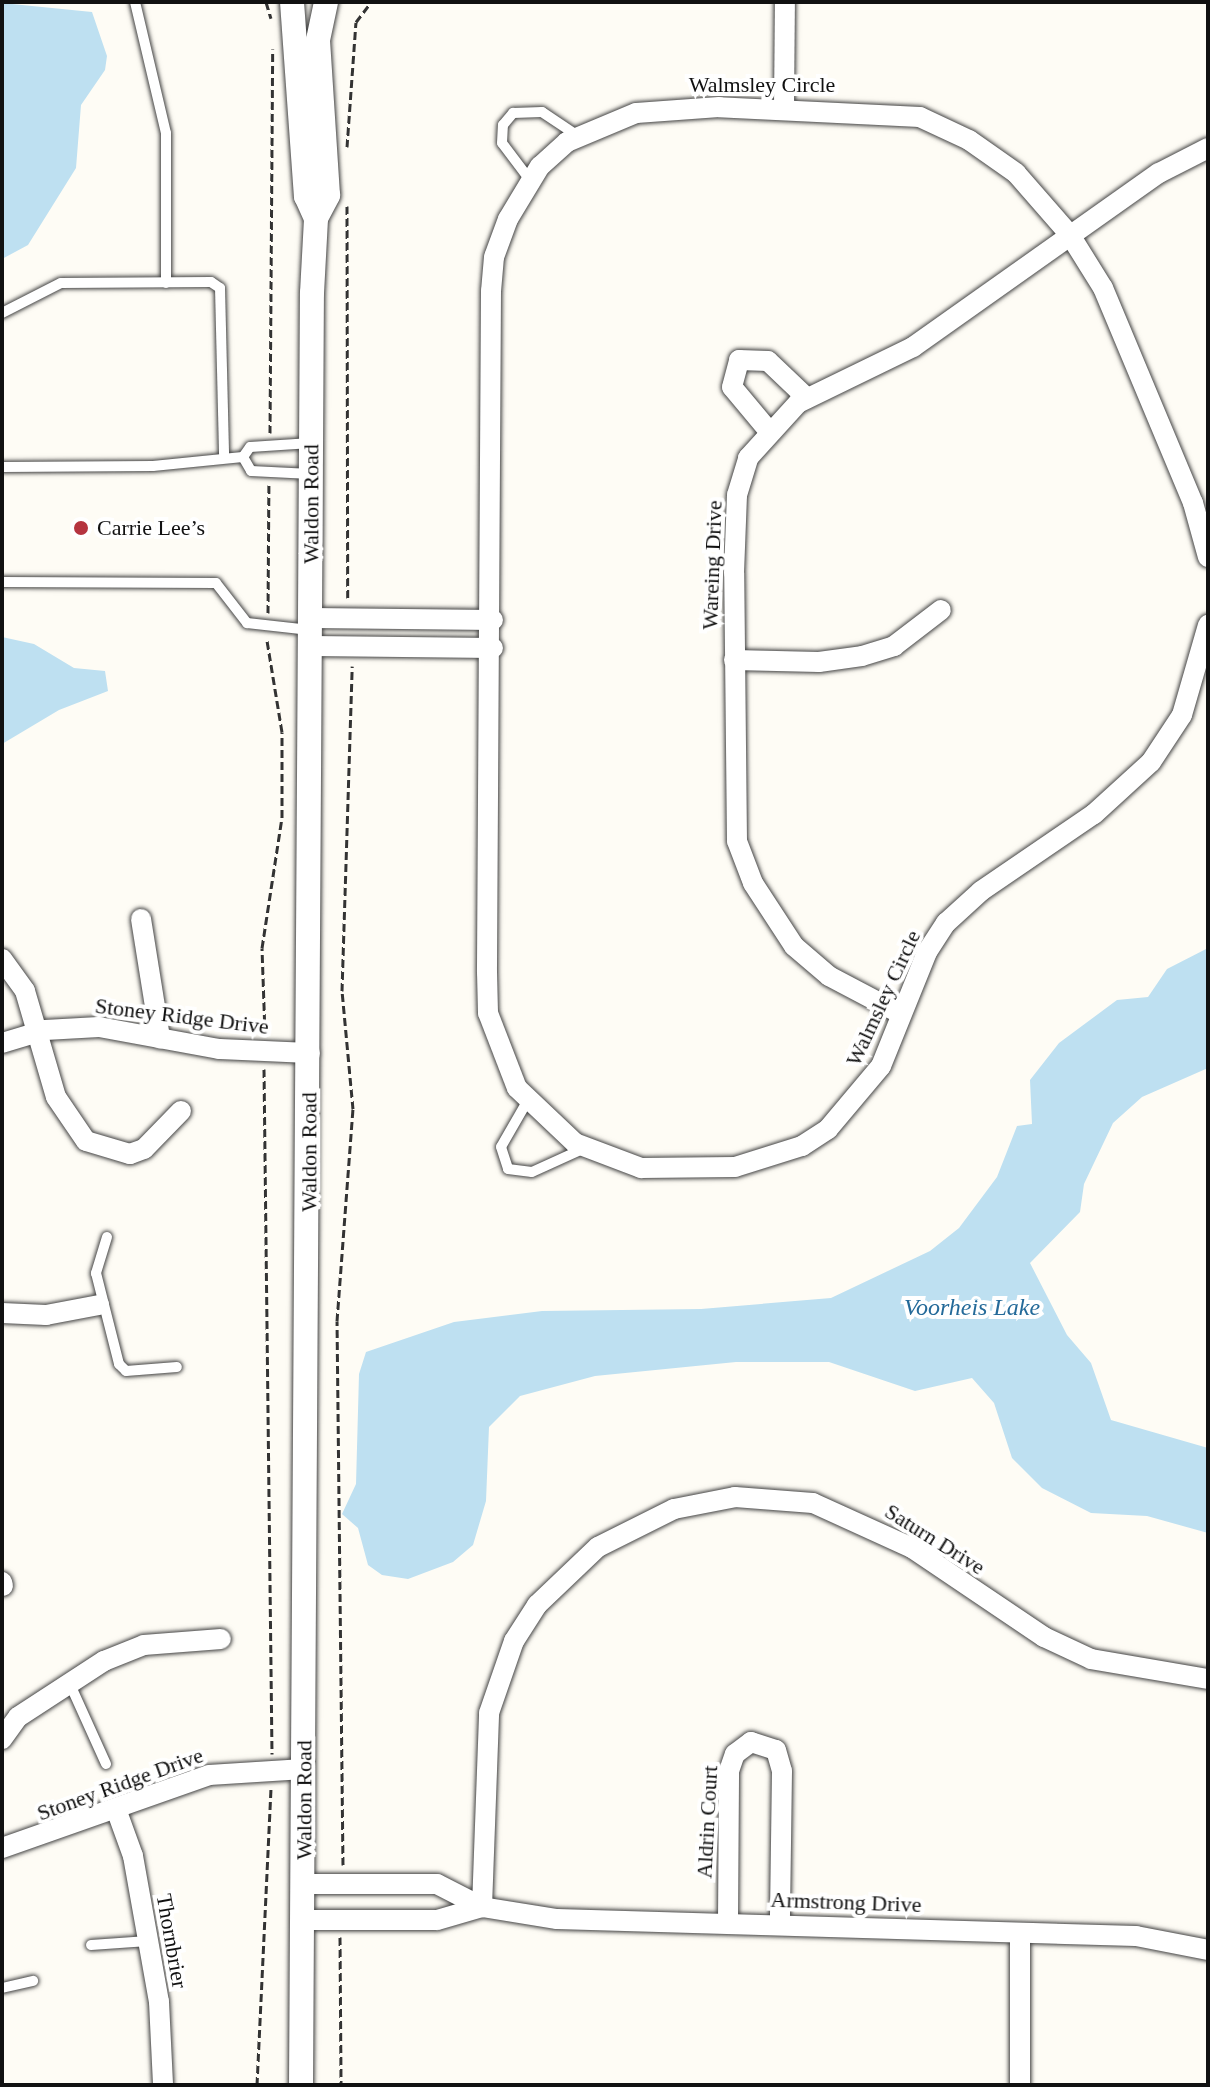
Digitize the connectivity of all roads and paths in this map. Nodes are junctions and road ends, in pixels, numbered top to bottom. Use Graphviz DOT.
graph roads {
  1 [pos="135,2"];
  2 [pos="266,2"];
  3 [pos="292,2"];
  4 [pos="326,2"];
  5 [pos="371,2"];
  6 [pos="785,2"];
  7 [pos="272,23"];
  8 [pos="272,44"];
  9 [pos="784,108"];
  10 [pos="578,136"];
  11 [pos="1208,148"];
  12 [pos="345,157"];
  13 [pos="530,180"];
  14 [pos="347,203"];
  15 [pos="316,218"];
  16 [pos="1070,235"];
  17 [pos="166,283"];
  18 [pos="2,313"];
  19 [pos="807,398"];
  20 [pos="768,430"];
  21 [pos="270,443"];
  22 [pos="311,443"];
  23 [pos="224,457"];
  24 [pos="243,457"];
  25 [pos="2,467"];
  26 [pos="269,472"];
  27 [pos="311,474"];
  28 [pos="1208,557"];
  29 [pos="2,582"];
  30 [pos="941,610"];
  31 [pos="349,619"];
  32 [pos="493,620"];
  33 [pos="1208,625"];
  34 [pos="266,628"];
  35 [pos="312,632"];
  36 [pos="352,647"];
  37 [pos="493,648"];
  38 [pos="734,660"];
  39 [pos="141,919"];
  40 [pos="2,959"];
  41 [pos="901,1014"];
  42 [pos="38,1032"];
  43 [pos="160,1038"];
  44 [pos="2,1043"];
  45 [pos="265,1052"];
  46 [pos="310,1053"];
  47 [pos="528,1100"];
  48 [pos="181,1111"];
  49 [pos="585,1148"];
  50 [pos="107,1237"];
  51 [pos="99,1305"];
  52 [pos="2,1313"];
  53 [pos="177,1367"];
  54 [pos="221,1639"];
  55 [pos="1208,1679"];
  56 [pos="69,1682"];
  57 [pos="2,1739"];
  58 [pos="106,1764"];
  59 [pos="272,1769"];
  60 [pos="304,1769"];
  61 [pos="116,1809"];
  62 [pos="2,1848"];
  63 [pos="303,1884"];
  64 [pos="342,1884"];
  65 [pos="482,1907"];
  66 [pos="303,1920"];
  67 [pos="341,1920"];
  68 [pos="728,1922"];
  69 [pos="780,1922"];
  70 [pos="1020,1934"];
  71 [pos="148,1941"];
  72 [pos="91,1945"];
  73 [pos="1208,1950"];
  74 [pos="33,1981"];
  75 [pos="2,1988"];
  76 [pos="163,2084"];
  77 [pos="257,2085"];
  78 [pos="301,2085"];
  79 [pos="341,2085"];
  80 [pos="1020,2085"];
  1 -- 17 [label="lane"];
  2 -- 7 [label="path"];
  3 -- 15 [label="street, Waldon Road"];
  4 -- 15 [label="street, Waldon Road"];
  5 -- 12 [label="path"];
  6 -- 9 [label="street"];
  8 -- 21 [label="path"];
  9 -- 10 [label="street, Walmsley Circle"];
  9 -- 16 [label="street, Walmsley Circle"];
  10 -- 13 [label="street, Walmsley Circle"];
  10 -- 13 [label="lane"];
  11 -- 16 [label="street, Wareing Drive"];
  13 -- 32 [label="street, Walmsley Circle"];
  14 -- 31 [label="path"];
  15 -- 22 [label="street, Waldon Road"];
  16 -- 19 [label="street, Wareing Drive"];
  16 -- 28 [label="street, Walmsley Circle"];
  17 -- 18 [label="lane"];
  17 -- 23 [label="lane"];
  19 -- 20 [label="street, Wareing Drive"];
  19 -- 20 [label="street"];
  20 -- 38 [label="street, Wareing Drive"];
  21 -- 22 [label="lane"];
  21 -- 24 [label="lane"];
  22 -- 27 [label="street, Waldon Road"];
  23 -- 24 [label="lane"];
  23 -- 25 [label="lane"];
  24 -- 26 [label="lane"];
  26 -- 27 [label="lane"];
  26 -- 34 [label="path"];
  27 -- 35 [label="street, Waldon Road"];
  29 -- 34 [label="lane"];
  30 -- 38 [label="street"];
  31 -- 32 [label="street"];
  31 -- 35 [label="street"];
  32 -- 37 [label="street, Walmsley Circle"];
  33 -- 41 [label="street, Walmsley Circle"];
  34 -- 35 [label="lane"];
  34 -- 45 [label="path"];
  35 -- 36 [label="street"];
  35 -- 46 [label="street, Waldon Road"];
  36 -- 37 [label="street"];
  36 -- 64 [label="path"];
  37 -- 47 [label="street, Walmsley Circle"];
  38 -- 41 [label="street, Wareing Drive"];
  39 -- 43 [label="street"];
  40 -- 42 [label="street"];
  41 -- 49 [label="street, Walmsley Circle"];
  42 -- 43 [label="street, Stoney Ridge Drive"];
  42 -- 44 [label="street, Stoney Ridge Drive"];
  42 -- 48 [label="street"];
  43 -- 45 [label="street, Stoney Ridge Drive"];
  45 -- 46 [label="street, Stoney Ridge Drive"];
  45 -- 59 [label="path"];
  46 -- 60 [label="street, Waldon Road"];
  47 -- 49 [label="street, Walmsley Circle"];
  47 -- 49 [label="lane"];
  50 -- 51 [label="lane"];
  51 -- 52 [label="street"];
  51 -- 53 [label="lane"];
  54 -- 56 [label="street"];
  55 -- 65 [label="street, Saturn Drive"];
  56 -- 57 [label="street"];
  56 -- 58 [label="lane"];
  59 -- 60 [label="street, Stoney Ridge Drive"];
  59 -- 61 [label="street, Stoney Ridge Drive"];
  59 -- 77 [label="path"];
  60 -- 63 [label="street, Waldon Road"];
  61 -- 62 [label="street, Stoney Ridge Drive"];
  61 -- 71 [label="street, Thornbrier"];
  63 -- 64 [label="street, Armstrong Drive"];
  63 -- 66 [label="street, Waldon Road"];
  64 -- 65 [label="street, Armstrong Drive"];
  65 -- 67 [label="street, Armstrong Drive"];
  65 -- 68 [label="street, Armstrong Drive"];
  66 -- 67 [label="street, Armstrong Drive"];
  66 -- 78 [label="street, Waldon Road"];
  67 -- 79 [label="path"];
  68 -- 69 [label="street, Armstrong Drive"];
  68 -- 69 [label="street, Aldrin Court"];
  69 -- 70 [label="street, Armstrong Drive"];
  70 -- 73 [label="street, Armstrong Drive"];
  70 -- 80 [label="street"];
  71 -- 72 [label="lane"];
  71 -- 76 [label="street, Thornbrier"];
  74 -- 75 [label="lane"];
}
